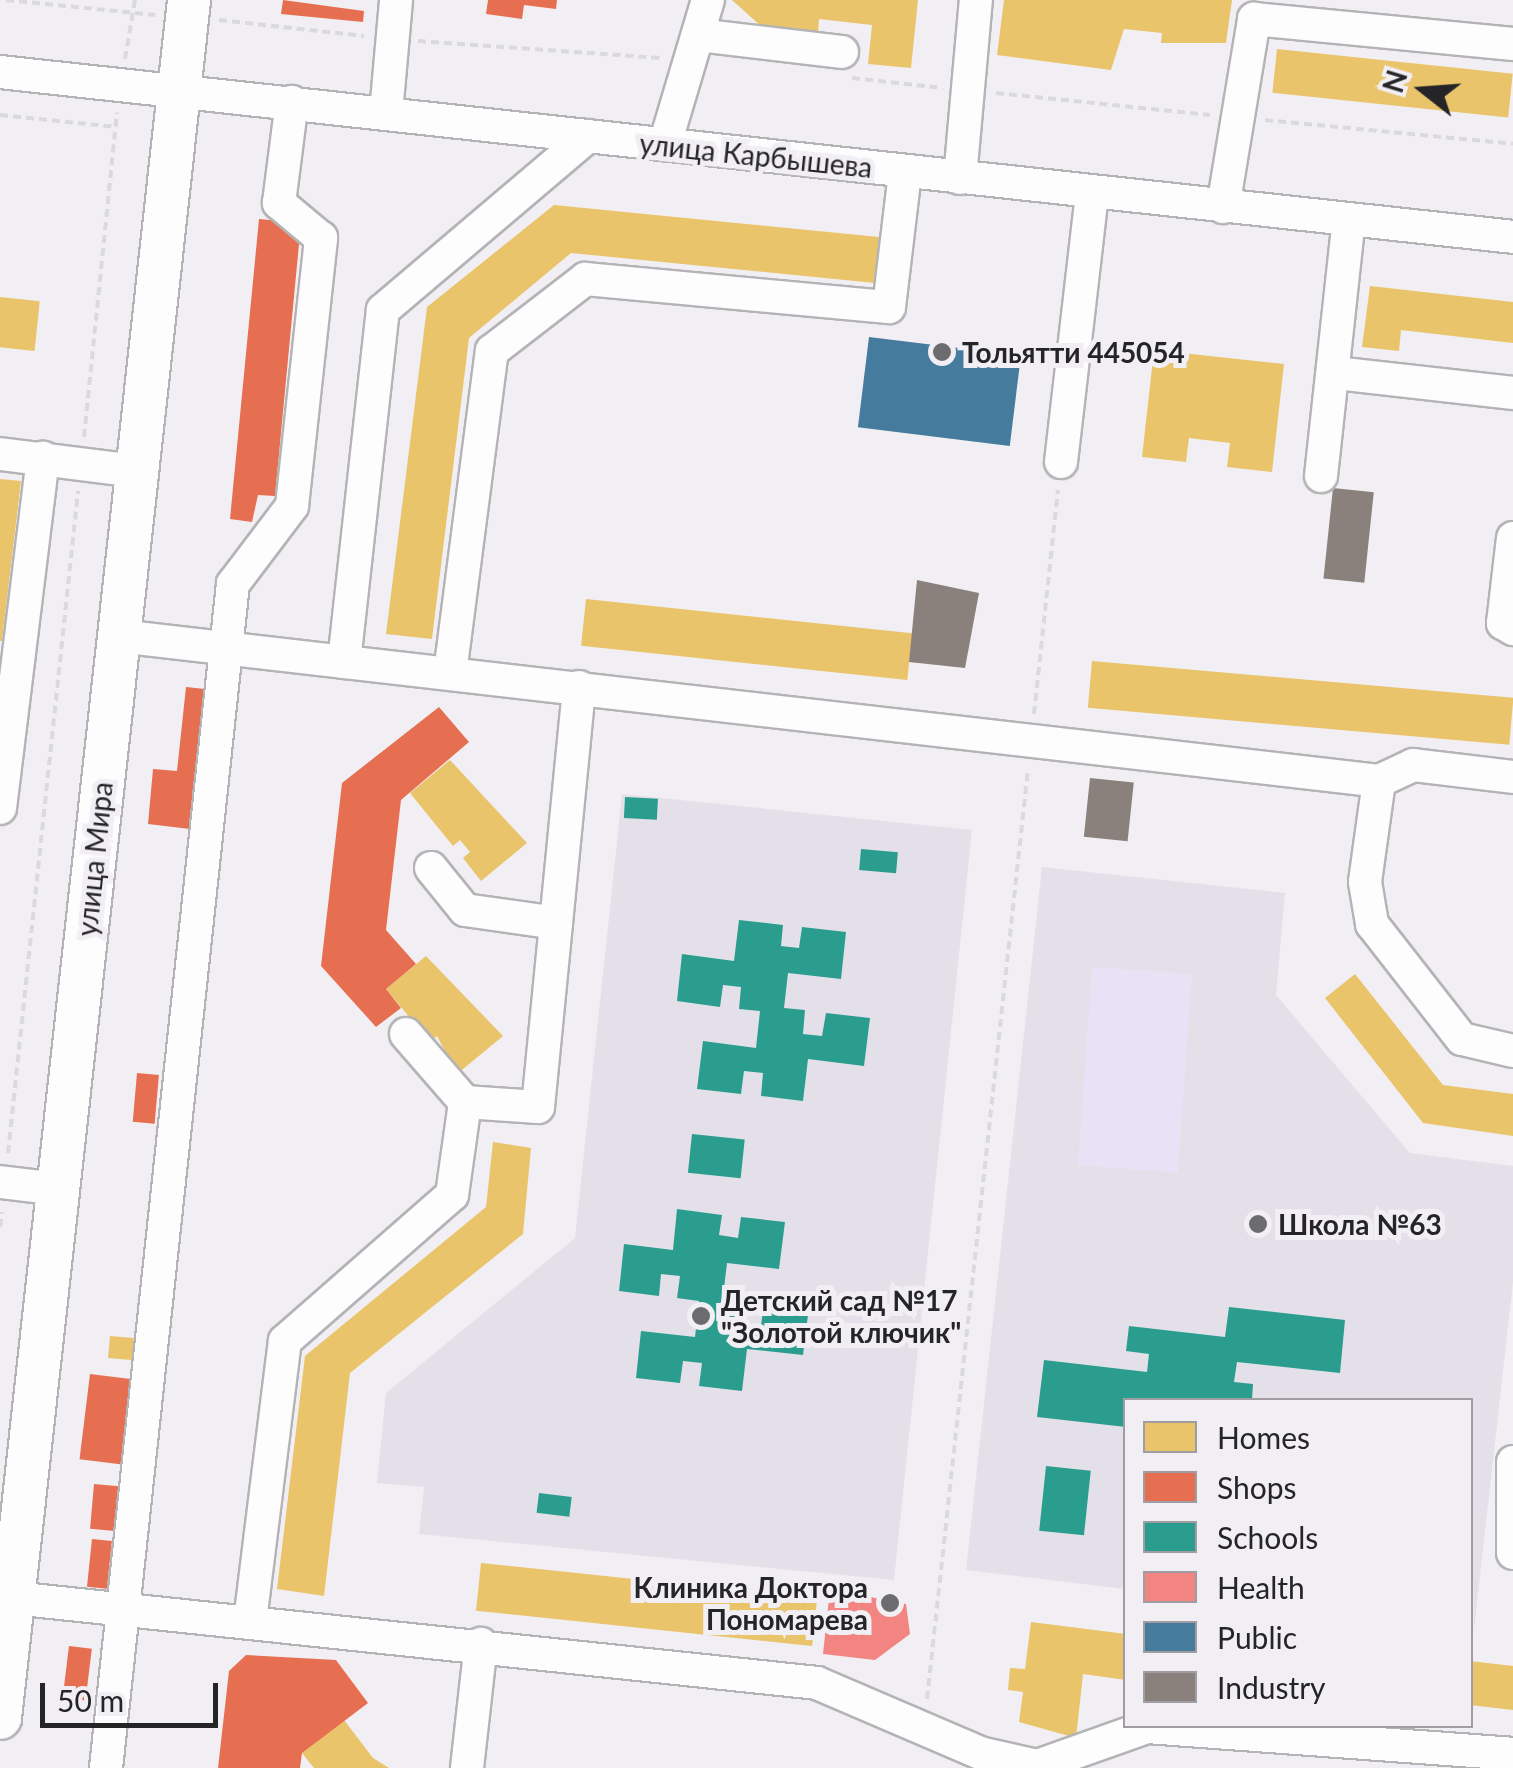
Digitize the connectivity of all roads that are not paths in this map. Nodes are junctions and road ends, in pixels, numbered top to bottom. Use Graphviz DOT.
graph roads {
  1 [pos="189,0"];
  2 [pos="396,0"];
  3 [pos="708,0"];
  4 [pos="976,0"];
  5 [pos="1251,10"];
  6 [pos="698,34"];
  7 [pos="1513,44"];
  8 [pos="842,52"];
  9 [pos="0,72"];
  10 [pos="178,89"];
  11 [pos="292,102"];
  12 [pos="386,113"];
  13 [pos="588,136"];
  14 [pos="665,144"];
  15 [pos="905,172"];
  16 [pos="960,178"];
  17 [pos="1092,193"];
  18 [pos="1222,207"];
  19 [pos="1350,220"];
  20 [pos="1513,237"];
  21 [pos="1336,373"];
  22 [pos="1513,394"];
  23 [pos="0,454"];
  24 [pos="43,458"];
  25 [pos="1062,462"];
  26 [pos="136,471"];
  27 [pos="1321,476"];
  28 [pos="1513,538"];
  29 [pos="1513,629"];
  30 [pos="118,636"];
  31 [pos="226,649"];
  32 [pos="344,662"];
  33 [pos="450,673"];
  34 [pos="579,687"];
  35 [pos="4,739"];
  36 [pos="1513,776"];
  37 [pos="1379,781"];
  38 [pos="0,808"];
  39 [pos="431,868"];
  40 [pos="556,922"];
  41 [pos="406,1034"];
  42 [pos="1513,1052"];
  43 [pos="465,1102"];
  44 [pos="2,1183"];
  45 [pos="58,1189"];
  46 [pos="1513,1462"];
  47 [pos="1513,1553"];
  48 [pos="13,1598"];
  49 [pos="124,1609"];
  50 [pos="250,1621"];
  51 [pos="481,1644"];
  52 [pos="0,1718"];
  53 [pos="1144,1728"];
  54 [pos="1156,1728"];
  55 [pos="1388,1754"];
  56 [pos="1513,1754"];
  57 [pos="106,1768"];
  58 [pos="466,1768"];
  1 -- 10 [label="main road, улица Мира"];
  2 -- 12 [label="street"];
  3 -- 6 [label="street"];
  4 -- 16 [label="street"];
  5 -- 7 [label="street"];
  5 -- 18 [label="street"];
  6 -- 8 [label="street"];
  6 -- 14 [label="street"];
  9 -- 10 [label="street, улица Карбышева"];
  10 -- 11 [label="street, улица Карбышева"];
  10 -- 26 [label="main road, улица Мира"];
  11 -- 12 [label="street, улица Карбышева"];
  11 -- 31 [label="street"];
  12 -- 13 [label="street, улица Карбышева"];
  13 -- 14 [label="street, улица Карбышева"];
  13 -- 32 [label="street"];
  14 -- 15 [label="street, улица Карбышева"];
  15 -- 16 [label="street, улица Карбышева"];
  15 -- 33 [label="street"];
  16 -- 17 [label="street, улица Карбышева"];
  17 -- 18 [label="street, улица Карбышева"];
  17 -- 25 [label="street"];
  18 -- 19 [label="street, улица Карбышева"];
  19 -- 20 [label="street, улица Карбышева"];
  19 -- 21 [label="street"];
  21 -- 22 [label="street"];
  21 -- 27 [label="street"];
  23 -- 24 [label="street"];
  24 -- 26 [label="street"];
  24 -- 35 [label="street"];
  26 -- 30 [label="main road, улица Мира"];
  28 -- 29 [label="street"];
  30 -- 31 [label="street"];
  30 -- 45 [label="main road, улица Мира"];
  31 -- 32 [label="street"];
  31 -- 49 [label="street"];
  32 -- 33 [label="street"];
  33 -- 34 [label="street"];
  34 -- 37 [label="street"];
  34 -- 40 [label="street"];
  35 -- 38 [label="street"];
  36 -- 37 [label="street"];
  37 -- 42 [label="street"];
  39 -- 40 [label="street"];
  40 -- 43 [label="street"];
  41 -- 43 [label="street"];
  43 -- 50 [label="street"];
  44 -- 45 [label="street"];
  45 -- 48 [label="main road, улица Мира"];
  46 -- 47 [label="street"];
  48 -- 49 [label="street"];
  48 -- 52 [label="main road, улица Мира"];
  49 -- 50 [label="street"];
  49 -- 57 [label="street"];
  50 -- 51 [label="street"];
  51 -- 53 [label="street"];
  51 -- 58 [label="street"];
  54 -- 55 [label="street"];
  55 -- 56 [label="street"];
}
